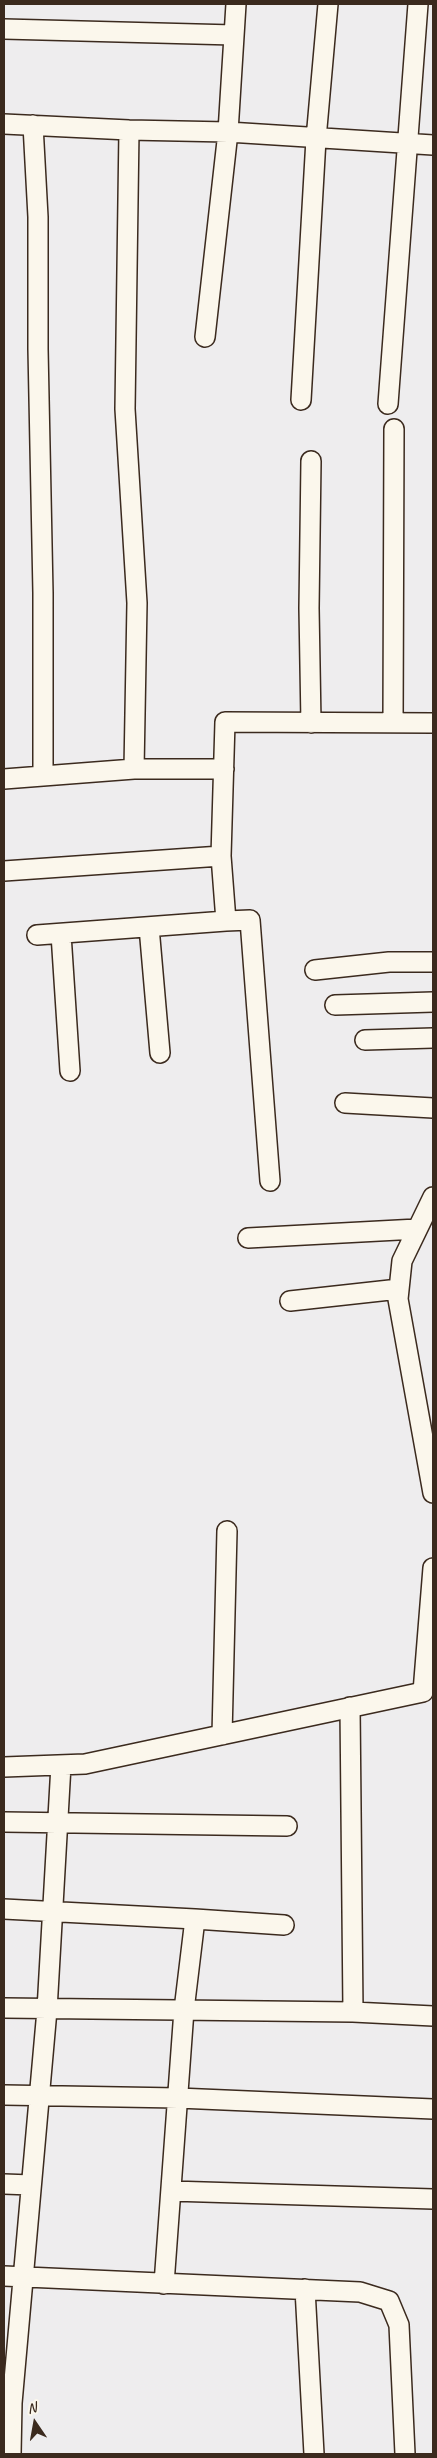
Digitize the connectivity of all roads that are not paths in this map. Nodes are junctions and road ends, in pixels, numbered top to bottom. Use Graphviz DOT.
graph roads {
  1 [pos="236,4"];
  2 [pos="328,4"];
  3 [pos="418,4"];
  4 [pos="4,29"];
  5 [pos="234,35"];
  6 [pos="4,124"];
  7 [pos="33,125"];
  8 [pos="129,130"];
  9 [pos="228,132"];
  10 [pos="316,139"];
  11 [pos="407,144"];
  12 [pos="433,145"];
  13 [pos="205,337"];
  14 [pos="301,400"];
  15 [pos="388,404"];
  16 [pos="394,429"];
  17 [pos="311,461"];
  18 [pos="394,723"];
  19 [pos="433,723"];
  20 [pos="311,724"];
  21 [pos="134,769"];
  22 [pos="224,769"];
  23 [pos="43,776"];
  24 [pos="4,779"];
  25 [pos="221,856"];
  26 [pos="4,871"];
  27 [pos="226,921"];
  28 [pos="149,927"];
  29 [pos="61,934"];
  30 [pos="37,935"];
  31 [pos="433,962"];
  32 [pos="315,970"];
  33 [pos="433,1002"];
  34 [pos="335,1006"];
  35 [pos="433,1038"];
  36 [pos="364,1040"];
  37 [pos="160,1054"];
  38 [pos="70,1070"];
  39 [pos="345,1103"];
  40 [pos="433,1108"];
  41 [pos="270,1182"];
  42 [pos="433,1197"];
  43 [pos="417,1229"];
  44 [pos="248,1238"];
  45 [pos="399,1289"];
  46 [pos="290,1301"];
  47 [pos="428,1432"];
  48 [pos="432,1482"];
  49 [pos="227,1532"];
  50 [pos="433,1568"];
  51 [pos="428,1694"];
  52 [pos="350,1707"];
  53 [pos="222,1735"];
  54 [pos="61,1765"];
  55 [pos="4,1767"];
  56 [pos="4,1822"];
  57 [pos="56,1823"];
  58 [pos="288,1826"];
  59 [pos="4,1909"];
  60 [pos="51,1911"];
  61 [pos="195,1919"];
  62 [pos="284,1925"];
  63 [pos="4,2008"];
  64 [pos="47,2010"];
  65 [pos="184,2010"];
  66 [pos="354,2012"];
  67 [pos="433,2016"];
  68 [pos="4,2096"];
  69 [pos="39,2097"];
  70 [pos="178,2098"];
  71 [pos="433,2110"];
  72 [pos="4,2184"];
  73 [pos="31,2185"];
  74 [pos="171,2191"];
  75 [pos="433,2199"];
  76 [pos="4,2276"];
  77 [pos="23,2277"];
  78 [pos="164,2284"];
  79 [pos="305,2290"];
  80 [pos="10,2365"];
  81 [pos="12,2454"];
  82 [pos="314,2454"];
  83 [pos="405,2454"];
  1 -- 5 [label="street"];
  2 -- 10 [label="street"];
  3 -- 11 [label="street"];
  4 -- 5 [label="street"];
  5 -- 9 [label="street"];
  6 -- 7 [label="street"];
  7 -- 8 [label="street"];
  7 -- 23 [label="street"];
  8 -- 9 [label="street"];
  8 -- 21 [label="street"];
  9 -- 10 [label="street"];
  9 -- 13 [label="street"];
  10 -- 11 [label="street"];
  10 -- 14 [label="street"];
  11 -- 12 [label="street"];
  11 -- 15 [label="street"];
  16 -- 18 [label="street"];
  17 -- 20 [label="street"];
  18 -- 19 [label="street"];
  18 -- 20 [label="street"];
  20 -- 22 [label="street"];
  21 -- 22 [label="street"];
  21 -- 23 [label="street"];
  22 -- 25 [label="street"];
  23 -- 24 [label="street"];
  25 -- 26 [label="street"];
  25 -- 27 [label="street"];
  27 -- 28 [label="street"];
  27 -- 41 [label="street"];
  28 -- 29 [label="street"];
  28 -- 37 [label="street"];
  29 -- 30 [label="street"];
  29 -- 38 [label="street"];
  31 -- 32 [label="street"];
  33 -- 34 [label="street"];
  35 -- 36 [label="street"];
  39 -- 40 [label="street"];
  42 -- 43 [label="street"];
  43 -- 44 [label="street"];
  43 -- 45 [label="street"];
  45 -- 46 [label="street"];
  45 -- 47 [label="street"];
  47 -- 48 [label="street"];
  49 -- 53 [label="street"];
  50 -- 51 [label="street"];
  51 -- 52 [label="street"];
  52 -- 53 [label="street"];
  52 -- 66 [label="street"];
  53 -- 54 [label="street"];
  54 -- 55 [label="street"];
  54 -- 57 [label="street"];
  56 -- 57 [label="street"];
  57 -- 58 [label="street"];
  57 -- 60 [label="street"];
  59 -- 60 [label="street"];
  60 -- 61 [label="street"];
  60 -- 64 [label="street"];
  61 -- 62 [label="street"];
  61 -- 65 [label="street"];
  63 -- 64 [label="street"];
  64 -- 65 [label="street"];
  64 -- 69 [label="street"];
  65 -- 66 [label="street"];
  65 -- 70 [label="street"];
  66 -- 67 [label="street"];
  68 -- 69 [label="street"];
  69 -- 70 [label="street"];
  69 -- 73 [label="street"];
  70 -- 71 [label="street"];
  70 -- 74 [label="street"];
  72 -- 73 [label="street"];
  73 -- 77 [label="street"];
  74 -- 75 [label="street"];
  74 -- 78 [label="street"];
  76 -- 77 [label="street"];
  77 -- 78 [label="street"];
  77 -- 80 [label="street"];
  78 -- 79 [label="street"];
  79 -- 82 [label="street"];
  79 -- 83 [label="street"];
  80 -- 81 [label="street"];
}
